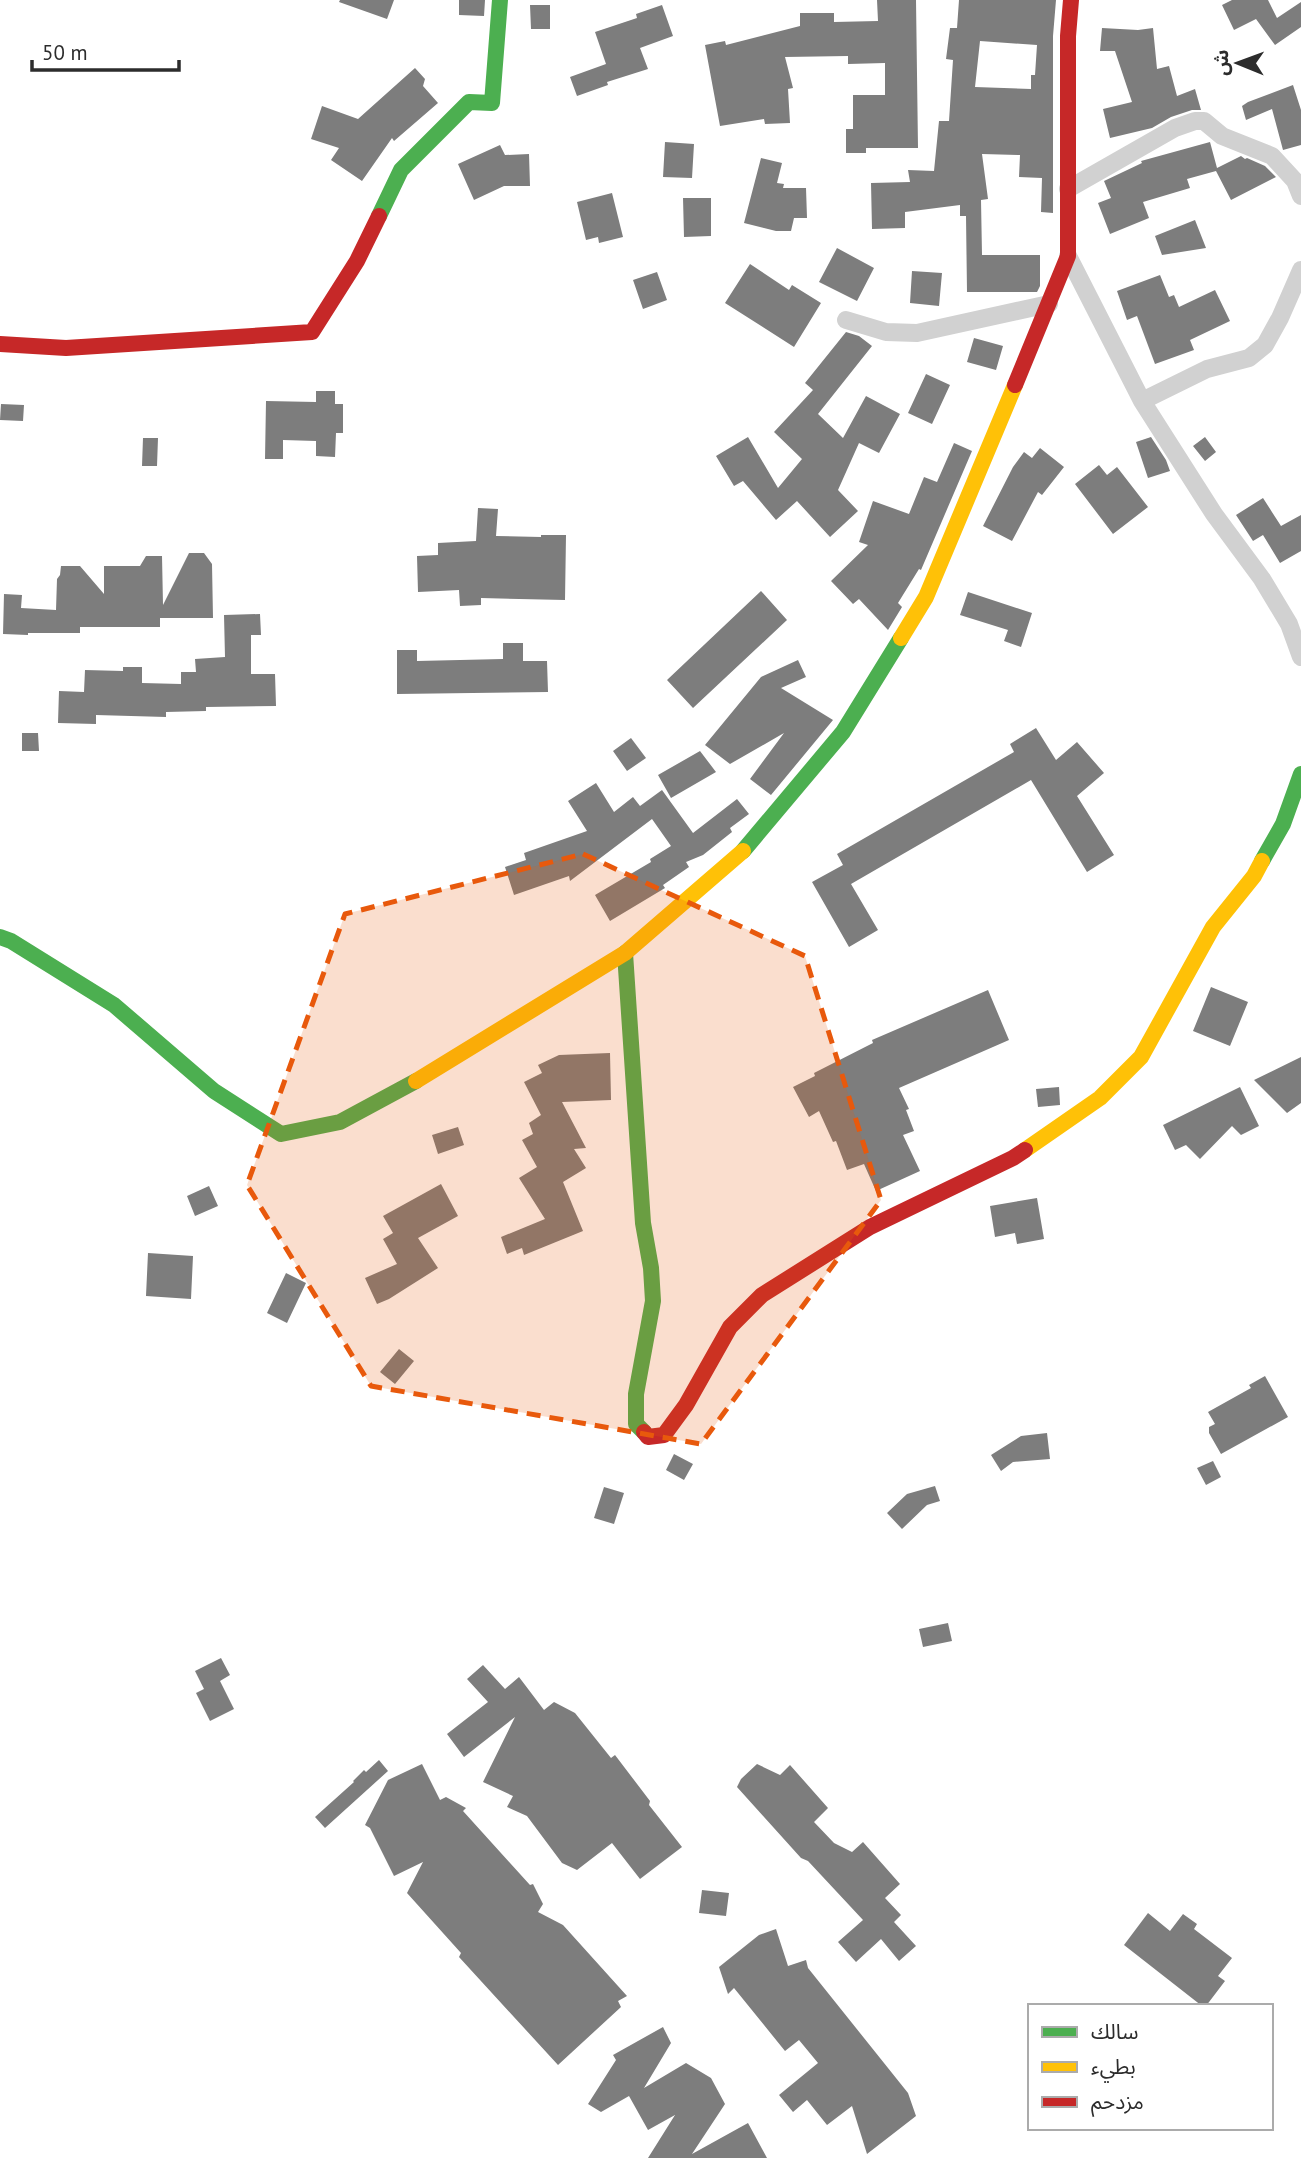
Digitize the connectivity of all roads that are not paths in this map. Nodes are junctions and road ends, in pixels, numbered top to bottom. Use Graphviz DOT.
graph roads {
  1 [pos="500,0"];
  2 [pos="1071,0"];
  3 [pos="1068,189"];
  4 [pos="1301,196"];
  5 [pos="1068,256"];
  6 [pos="1299,280"];
  7 [pos="1049,304"];
  8 [pos="846,320"];
  9 [pos="0,344"];
  10 [pos="1142,401"];
  11 [pos="1272,596"];
  12 [pos="1301,622"];
  13 [pos="1301,657"];
  14 [pos="1301,774"];
  15 [pos="0,937"];
  16 [pos="625,953"];
  1 -- 9 [label="street"];
  2 -- 3 [label="street"];
  3 -- 4 [label="street"];
  3 -- 5 [label="street"];
  5 -- 7 [label="street"];
  5 -- 10 [label="street"];
  6 -- 10 [label="street"];
  7 -- 8 [label="street"];
  7 -- 16 [label="street"];
  10 -- 11 [label="street"];
  11 -- 12 [label="street"];
  11 -- 13 [label="street"];
  14 -- 16 [label="street"];
  15 -- 16 [label="street"];
}
